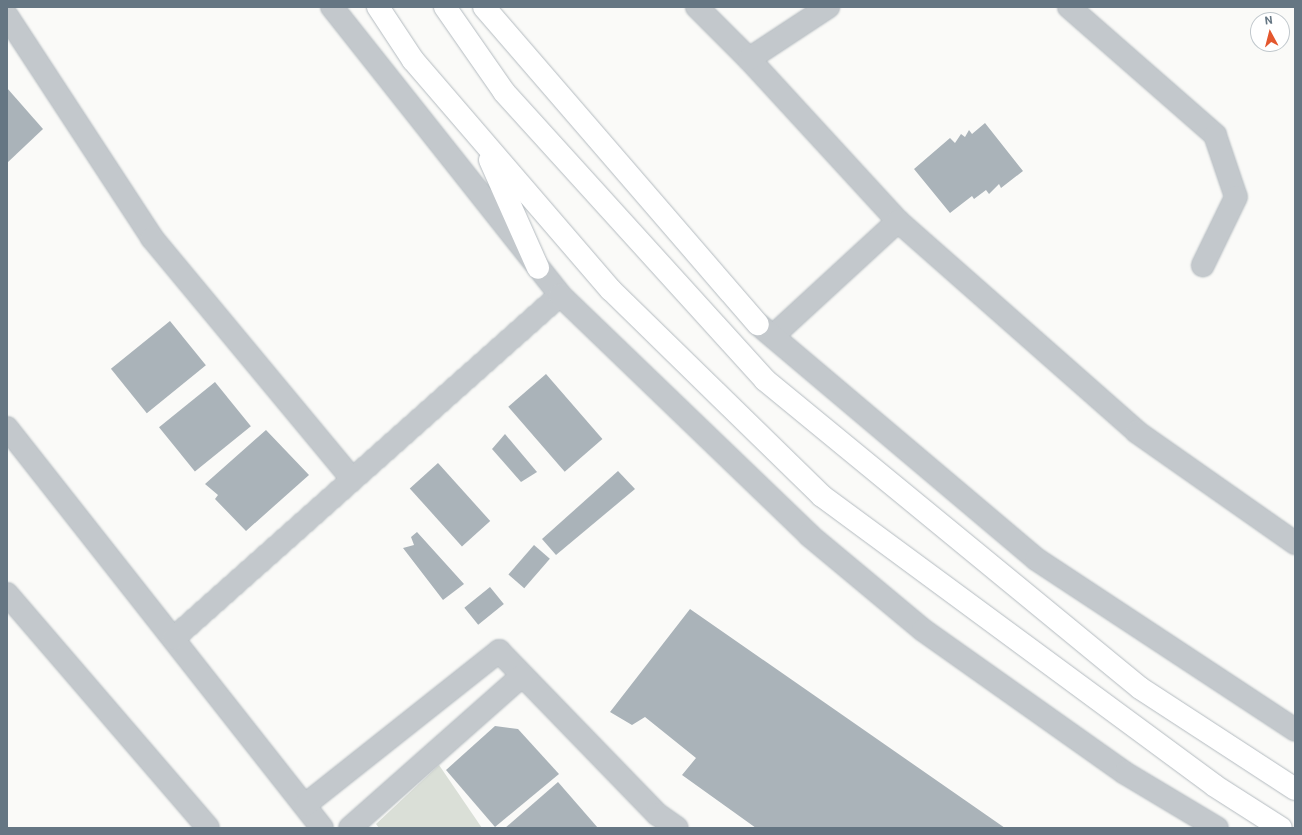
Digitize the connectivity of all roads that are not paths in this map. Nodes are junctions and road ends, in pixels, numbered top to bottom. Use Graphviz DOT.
graph roads {
  1 [pos="332,7"];
  2 [pos="378,7"];
  3 [pos="445,7"];
  4 [pos="484,7"];
  5 [pos="697,7"];
  6 [pos="828,7"];
  7 [pos="1069,7"];
  8 [pos="7,16"];
  9 [pos="749,59"];
  10 [pos="480,137"];
  11 [pos="898,221"];
  12 [pos="1203,265"];
  13 [pos="538,268"];
  14 [pos="560,295"];
  15 [pos="765,330"];
  16 [pos="7,428"];
  17 [pos="352,479"];
  18 [pos="1295,543"];
  19 [pos="7,594"];
  20 [pos="174,638"];
  21 [pos="522,676"];
  22 [pos="1295,730"];
  23 [pos="1295,789"];
  24 [pos="305,805"];
  25 [pos="662,821"];
  26 [pos="208,828"];
  27 [pos="322,828"];
  28 [pos="350,828"];
  29 [pos="677,828"];
  30 [pos="1217,828"];
  31 [pos="1281,828"];
  1 -- 13 [label="street"];
  2 -- 10 [label="main road"];
  3 -- 23 [label="main road"];
  4 -- 15 [label="main road"];
  5 -- 9 [label="street"];
  6 -- 9 [label="street"];
  7 -- 12 [label="street"];
  8 -- 17 [label="street"];
  9 -- 11 [label="street"];
  10 -- 13 [label="main road"];
  10 -- 31 [label="main road"];
  11 -- 15 [label="street"];
  11 -- 18 [label="street"];
  13 -- 14 [label="street"];
  14 -- 17 [label="street"];
  14 -- 30 [label="street"];
  15 -- 22 [label="street"];
  16 -- 20 [label="street"];
  17 -- 20 [label="street"];
  19 -- 26 [label="street"];
  20 -- 24 [label="street"];
  21 -- 24 [label="street"];
  21 -- 25 [label="street"];
  21 -- 28 [label="street"];
  24 -- 27 [label="street"];
  25 -- 29 [label="street"];
}
